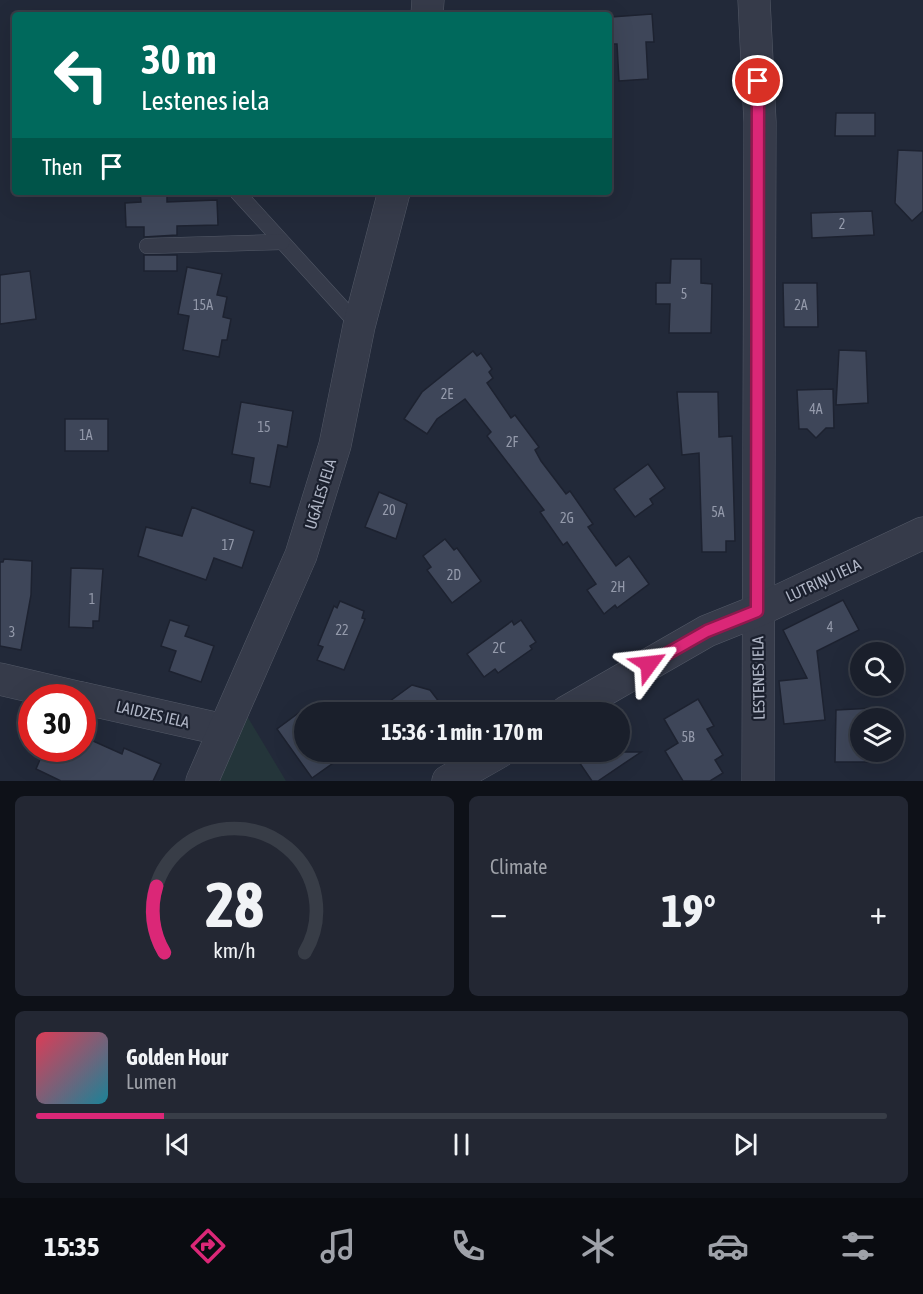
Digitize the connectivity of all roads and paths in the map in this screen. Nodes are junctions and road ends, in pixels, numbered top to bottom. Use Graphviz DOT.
graph roads {
  1 [pos="754,0"];
  2 [pos="240,195"];
  3 [pos="393,195"];
  4 [pos="282,242"];
  5 [pos="147,246"];
  6 [pos="359,326"];
  7 [pos="923,533"];
  8 [pos="757,611"];
  9 [pos="0,679"];
  10 [pos="22,684"];
  11 [pos="96,701"];
  12 [pos="583,702"];
  13 [pos="224,730"];
  14 [pos="481,762"];
  15 [pos="202,781"];
  16 [pos="448,781"];
  17 [pos="758,781"];
  1 -- 8 [label="street, LESTENES IELA"];
  2 -- 4 [label="lane"];
  3 -- 6 [label="street, UGĀLES IELA"];
  4 -- 5 [label="lane"];
  4 -- 6 [label="lane"];
  6 -- 13 [label="street, UGĀLES IELA"];
  7 -- 8 [label="street, LUTRIŅU IELA"];
  8 -- 12 [label="street, LUTRIŅU IELA"];
  8 -- 17 [label="street, LESTENES IELA"];
  9 -- 10 [label="street, LAIDZES IELA"];
  11 -- 13 [label="street, LAIDZES IELA"];
  13 -- 15 [label="street, UGĀLES IELA"];
  14 -- 16 [label="street"];
}
